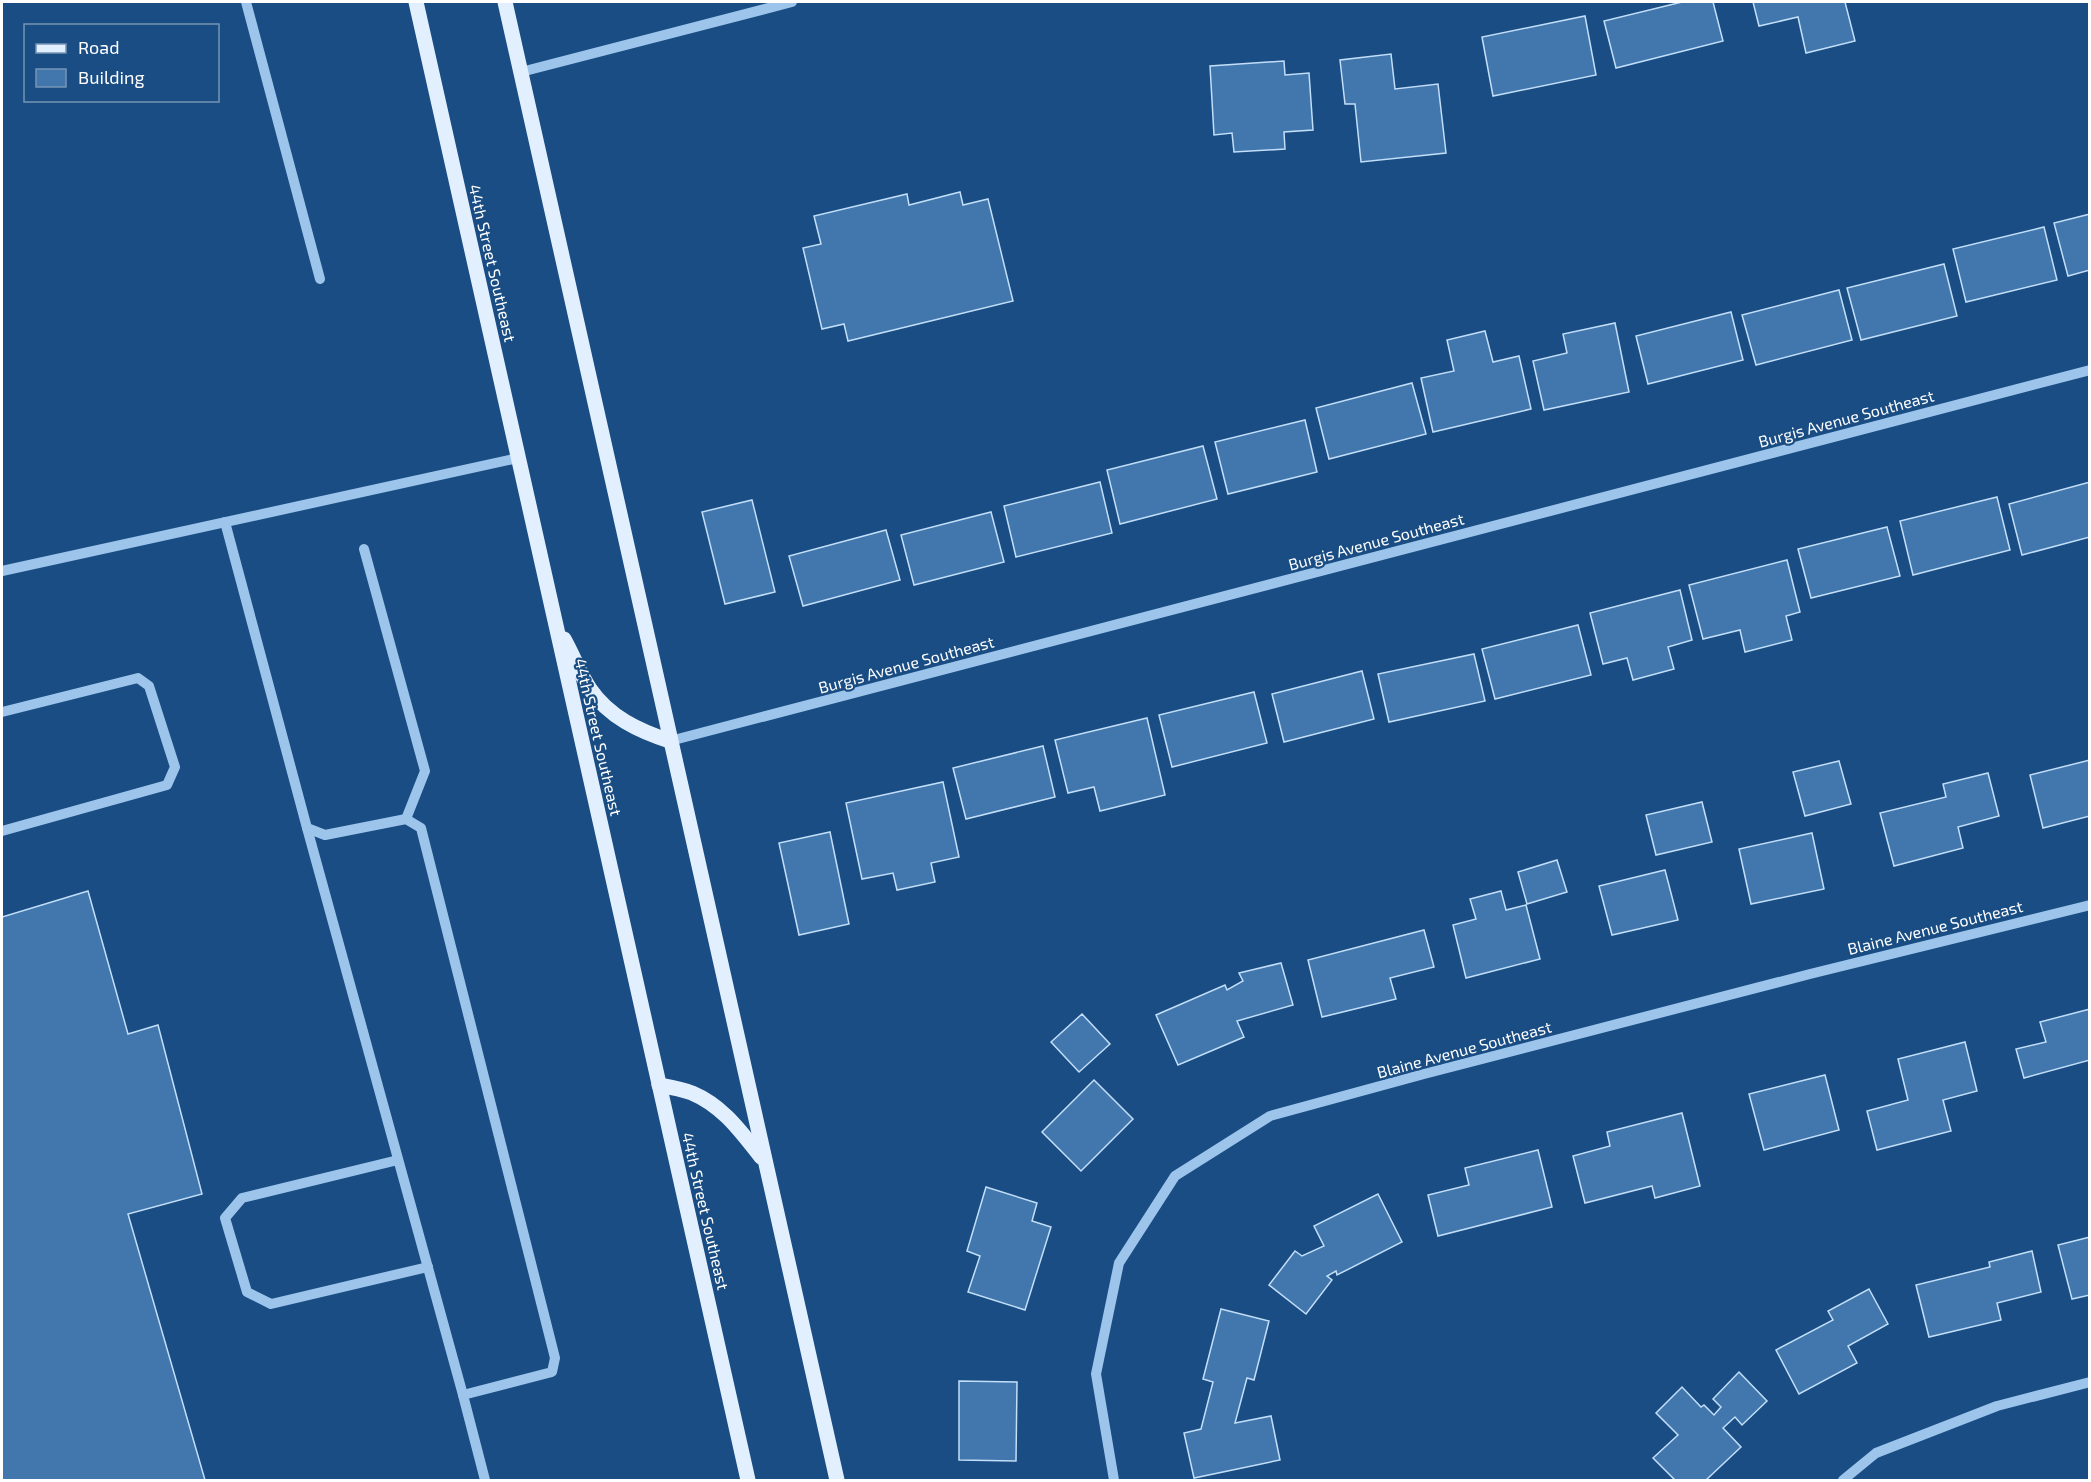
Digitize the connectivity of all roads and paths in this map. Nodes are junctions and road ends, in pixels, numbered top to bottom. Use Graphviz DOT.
graph roads {
  1 [pos="246,2"];
  2 [pos="416,2"];
  3 [pos="505,2"];
  4 [pos="792,2"];
  5 [pos="521,72"];
  6 [pos="320,279"];
  7 [pos="2090,370"];
  8 [pos="518,458"];
  9 [pos="225,522"];
  10 [pos="364,549"];
  11 [pos="2,571"];
  12 [pos="554,620"];
  13 [pos="2,712"];
  14 [pos="670,741"];
  15 [pos="406,819"];
  16 [pos="307,828"];
  17 [pos="2,831"];
  18 [pos="2090,904"];
  19 [pos="659,1085"];
  20 [pos="398,1160"];
  21 [pos="765,1162"];
  22 [pos="428,1267"];
  23 [pos="2090,1382"];
  24 [pos="463,1395"];
  25 [pos="485,1480"];
  26 [pos="748,1480"];
  27 [pos="837,1480"];
  28 [pos="1114,1480"];
  29 [pos="1843,1480"];
  1 -- 6 [label="street"];
  2 -- 8 [label="main road, 44th Street Southeast"];
  3 -- 5 [label="main road"];
  4 -- 5 [label="street"];
  5 -- 14 [label="main road"];
  7 -- 14 [label="street, Burgis Avenue Southeast"];
  8 -- 9 [label="street"];
  8 -- 12 [label="main road, 44th Street Southeast"];
  9 -- 11 [label="street"];
  9 -- 16 [label="street"];
  10 -- 15 [label="street"];
  12 -- 14 [label="main road"];
  12 -- 19 [label="main road, 44th Street Southeast"];
  13 -- 17 [label="street"];
  14 -- 21 [label="main road"];
  15 -- 16 [label="street"];
  15 -- 24 [label="street"];
  16 -- 20 [label="street"];
  18 -- 28 [label="street, Blaine Avenue Southeast"];
  19 -- 21 [label="main road"];
  19 -- 26 [label="main road, 44th Street Southeast"];
  20 -- 22 [label="street"];
  20 -- 22 [label="street"];
  21 -- 27 [label="main road"];
  22 -- 24 [label="street"];
  23 -- 29 [label="street"];
  24 -- 25 [label="street"];
}
